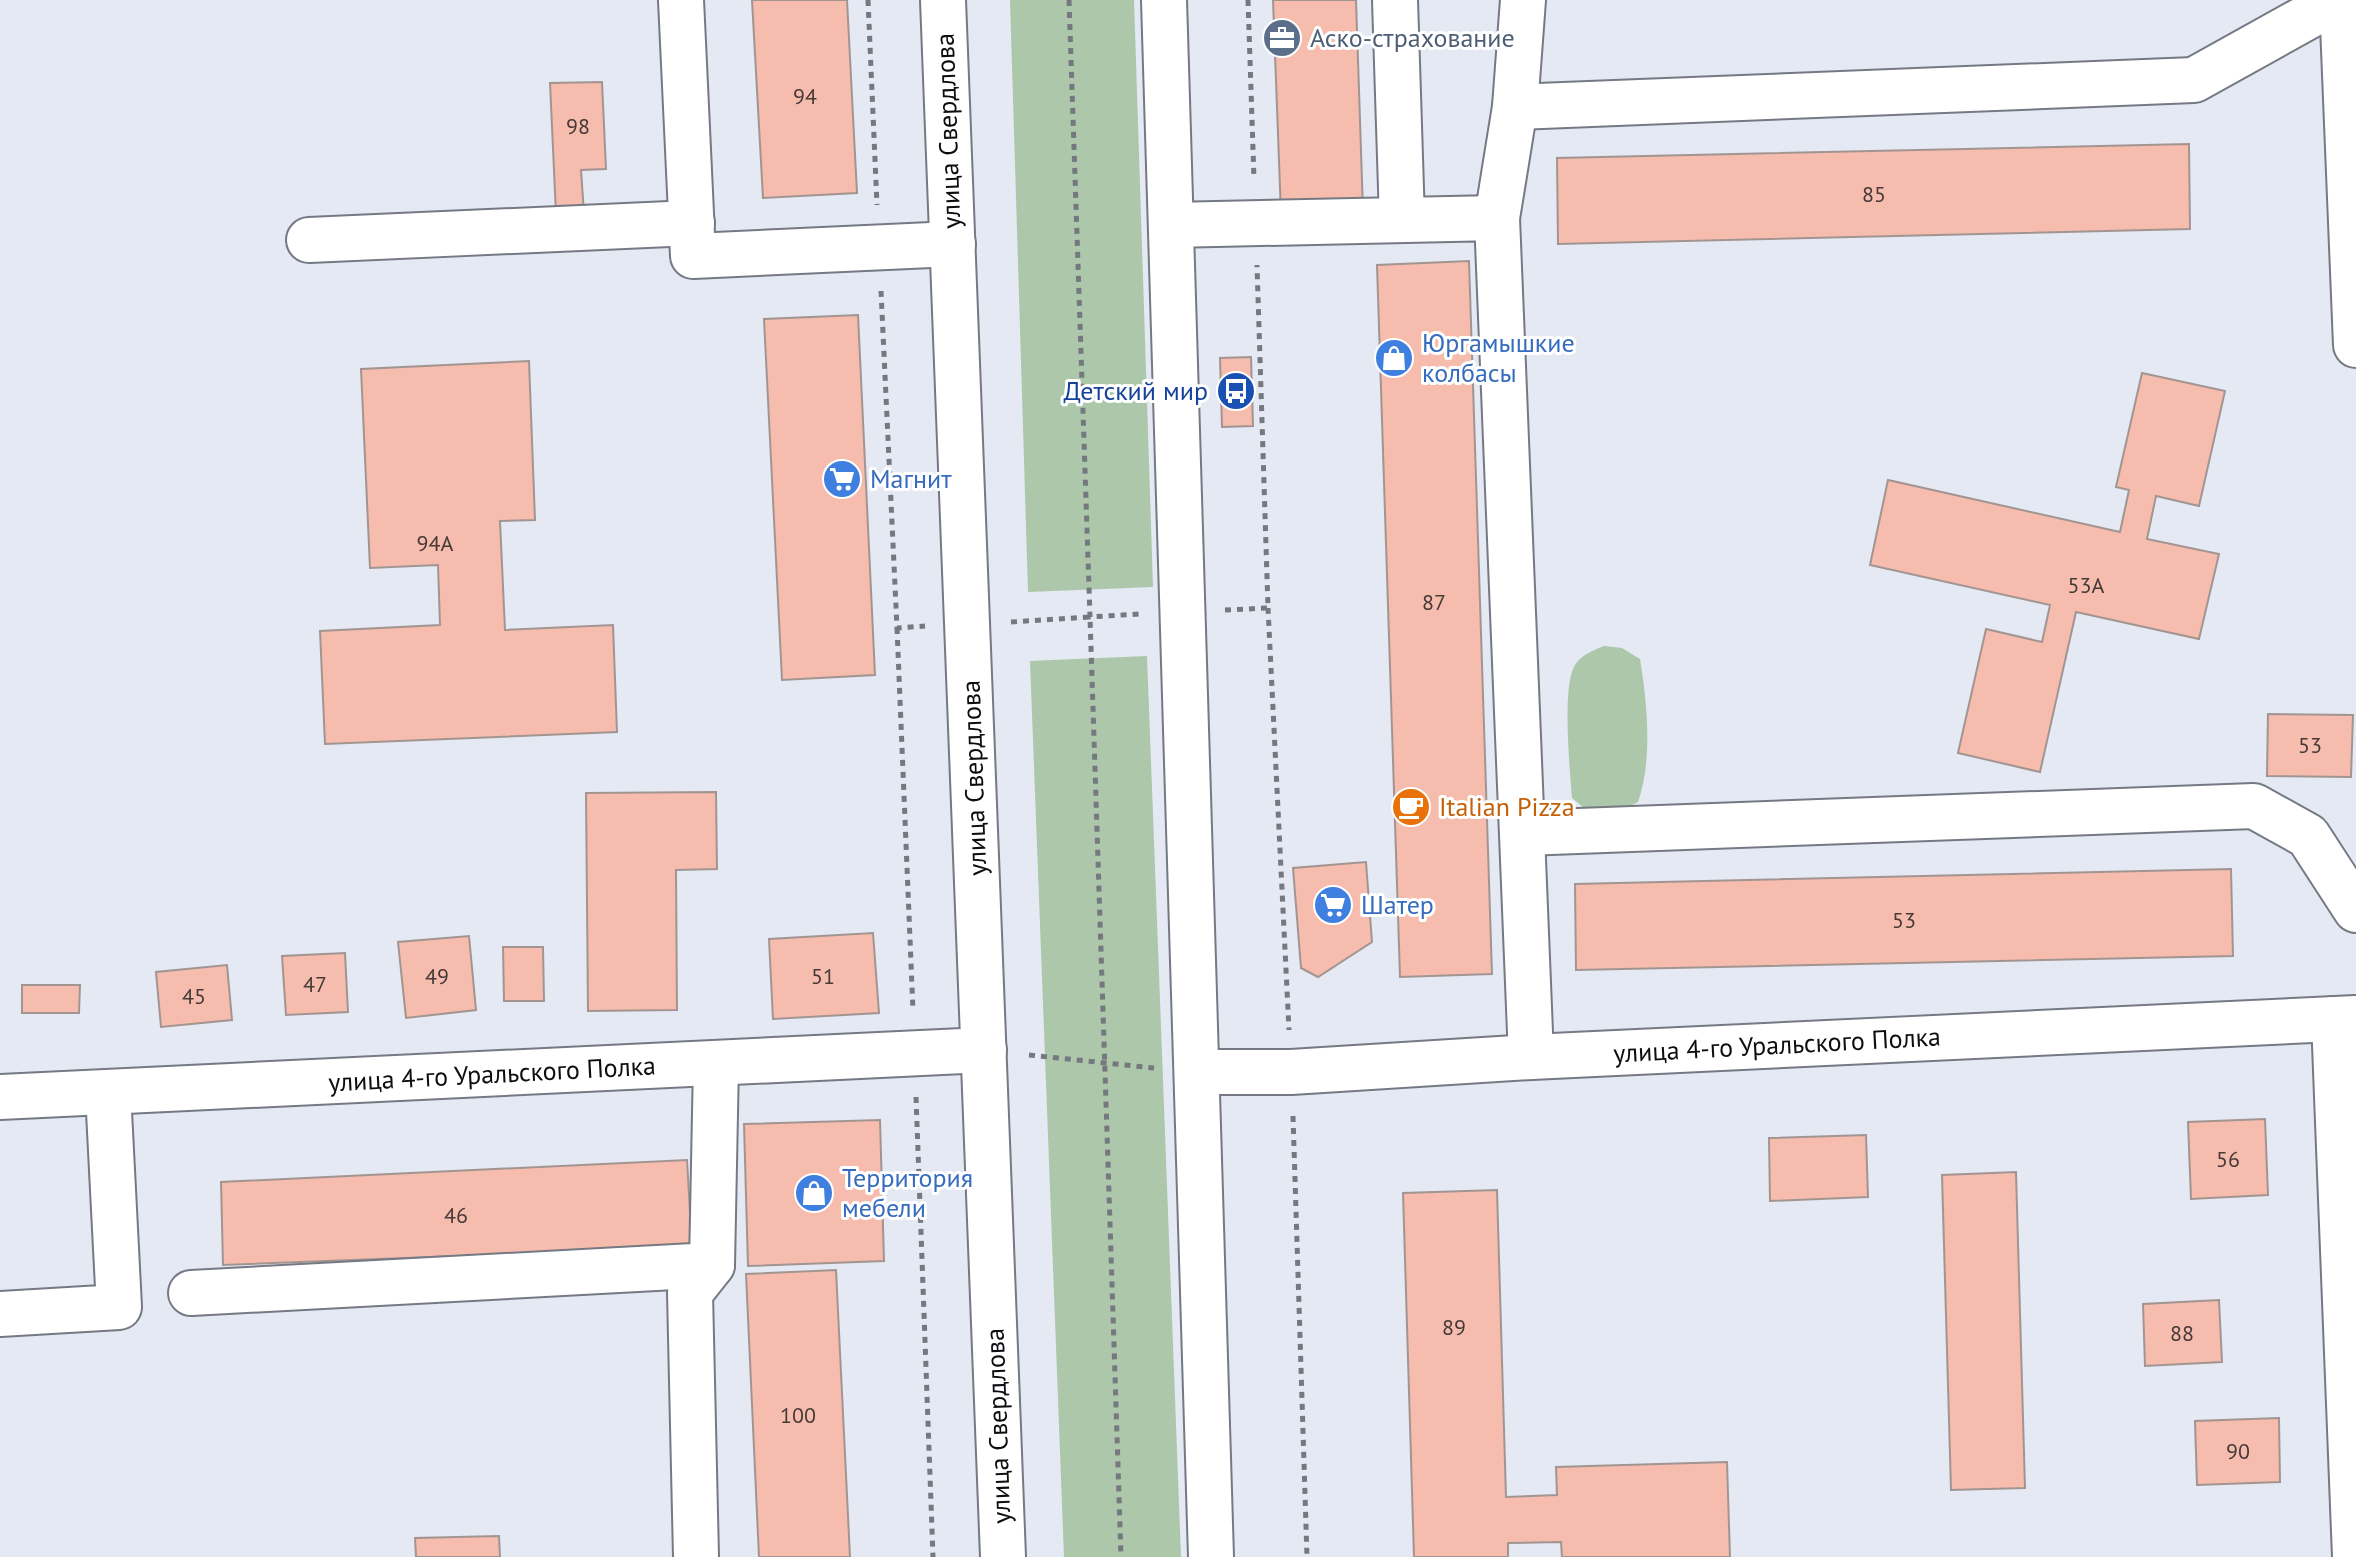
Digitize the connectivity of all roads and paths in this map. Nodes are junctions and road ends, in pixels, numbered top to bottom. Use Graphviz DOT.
graph roads {
  1 [pos="681,0"];
  2 [pos="868,0"];
  3 [pos="943,0"];
  4 [pos="1164,0"];
  5 [pos="1395,0"];
  6 [pos="1523,0"];
  7 [pos="2340,0"];
  8 [pos="1515,107"];
  9 [pos="1497,218"];
  10 [pos="1402,220"];
  11 [pos="692,223"];
  12 [pos="1171,225"];
  13 [pos="309,240"];
  14 [pos="953,244"];
  15 [pos="879,247"];
  16 [pos="2356,345"];
  17 [pos="1268,608"];
  18 [pos="968,624"];
  19 [pos="1524,833"];
  20 [pos="2356,910"];
  21 [pos="2345,1018"];
  22 [pos="984,1050"];
  23 [pos="1531,1057"];
  24 [pos="716,1063"];
  25 [pos="1104,1063"];
  26 [pos="1197,1072"];
  27 [pos="1291,1072"];
  28 [pos="108,1092"];
  29 [pos="0,1097"];
  30 [pos="712,1265"];
  31 [pos="191,1293"];
  32 [pos="0,1314"];
  33 [pos="696,1557"];
  34 [pos="1003,1557"];
  35 [pos="1121,1557"];
  36 [pos="1211,1557"];
  37 [pos="1307,1557"];
  38 [pos="2355,1557"];
  1 -- 11 [label="main road"];
  2 -- 15 [label="path"];
  3 -- 14 [label="main road, улица Свердлова"];
  4 -- 12 [label="main road"];
  5 -- 10 [label="main road"];
  6 -- 8 [label="main road"];
  7 -- 8 [label="main road"];
  7 -- 16 [label="main road"];
  8 -- 9 [label="main road"];
  9 -- 10 [label="main road"];
  9 -- 19 [label="main road"];
  10 -- 12 [label="main road"];
  11 -- 13 [label="main road"];
  11 -- 15 [label="main road"];
  12 -- 26 [label="main road"];
  14 -- 15 [label="main road"];
  14 -- 18 [label="main road, улица Свердлова"];
  15 -- 18 [label="path"];
  17 -- 27 [label="path"];
  18 -- 22 [label="main road, улица Свердлова"];
  18 -- 25 [label="path"];
  19 -- 20 [label="main road"];
  19 -- 23 [label="main road"];
  21 -- 23 [label="main road, улица 4-го Уральского Полка"];
  21 -- 38 [label="main road"];
  22 -- 24 [label="main road, улица 4-го Уральского Полка"];
  22 -- 25 [label="path"];
  22 -- 34 [label="main road, улица Свердлова"];
  23 -- 27 [label="main road, улица 4-го Уральского Полка"];
  24 -- 28 [label="main road, улица 4-го Уральского Полка"];
  24 -- 30 [label="main road"];
  25 -- 26 [label="path"];
  25 -- 35 [label="path"];
  26 -- 27 [label="main road, улица 4-го Уральского Полка"];
  26 -- 36 [label="main road"];
  27 -- 37 [label="path"];
  28 -- 29 [label="main road, улица 4-го Уральского Полка"];
  28 -- 32 [label="main road"];
  30 -- 31 [label="main road"];
  30 -- 33 [label="main road"];
}
